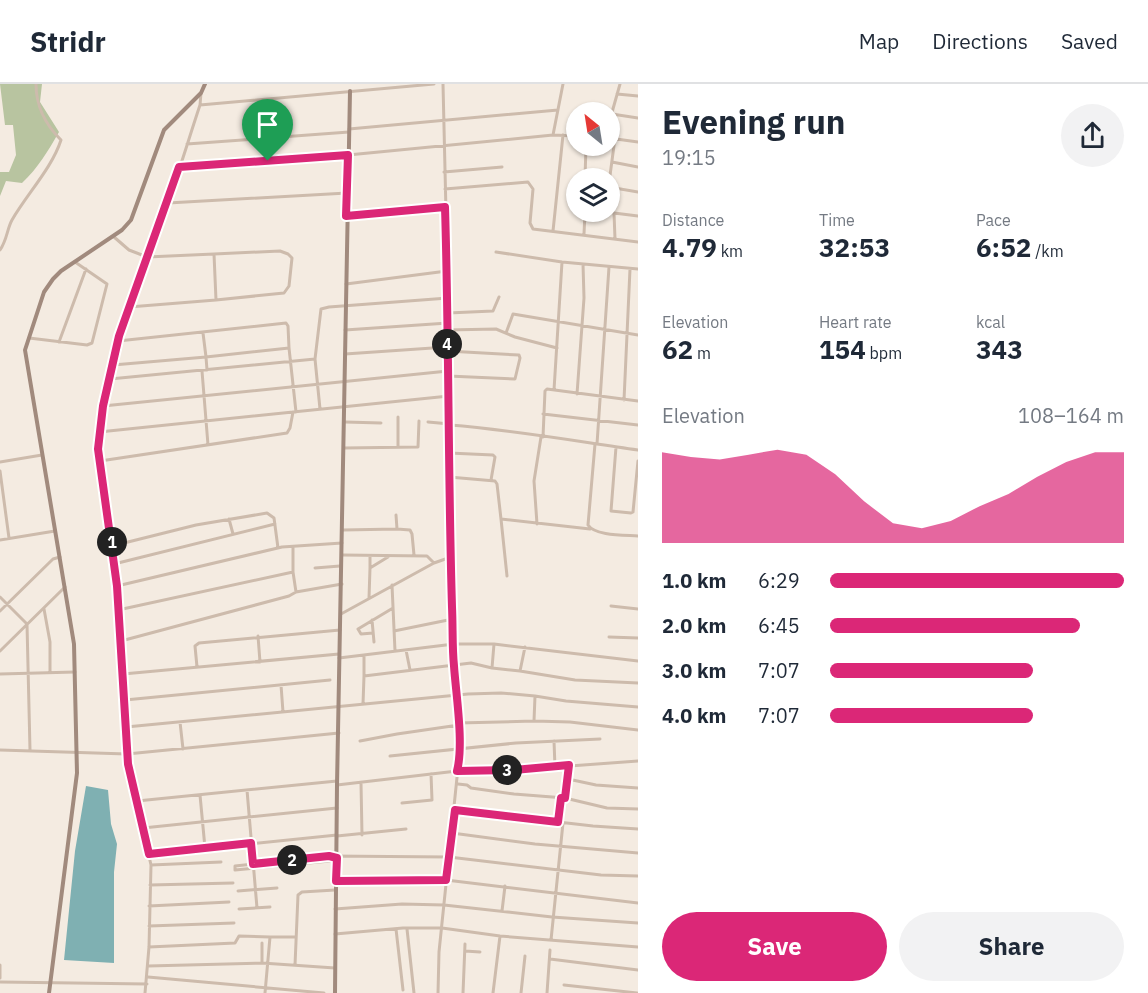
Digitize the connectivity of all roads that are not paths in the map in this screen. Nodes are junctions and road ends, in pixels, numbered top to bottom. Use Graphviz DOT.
graph roads {
  1 [pos="36,84"];
  2 [pos="205,84"];
  3 [pos="434,84"];
  4 [pos="443,84"];
  5 [pos="563,84"];
  6 [pos="620,84"];
  7 [pos="350,91"];
  8 [pos="201,93"];
  9 [pos="617,94"];
  10 [pos="638,96"];
  11 [pos="615,102"];
  12 [pos="200,105"];
  13 [pos="558,110"];
  14 [pos="620,115"];
  15 [pos="638,118"];
  16 [pos="445,122"];
  17 [pos="349,130"];
  18 [pos="553,135"];
  19 [pos="563,135"];
  20 [pos="566,135"];
  21 [pos="620,139"];
  22 [pos="638,142"];
  23 [pos="187,144"];
  24 [pos="444,146"];
  25 [pos="348,155"];
  26 [pos="613,156"];
  27 [pos="612,162"];
  28 [pos="179,167"];
  29 [pos="502,167"];
  30 [pos="638,167"];
  31 [pos="611,168"];
  32 [pos="444,171"];
  33 [pos="445,189"];
  34 [pos="620,189"];
  35 [pos="638,192"];
  36 [pos="347,193"];
  37 [pos="168,203"];
  38 [pos="445,207"];
  39 [pos="620,214"];
  40 [pos="346,216"];
  41 [pos="638,216"];
  42 [pos="585,222"];
  43 [pos="614,222"];
  44 [pos="553,231"];
  45 [pos="584,234"];
  46 [pos="114,237"];
  47 [pos="615,238"];
  48 [pos="638,242"];
  49 [pos="0,250"];
  50 [pos="496,252"];
  51 [pos="214,254"];
  52 [pos="147,257"];
  53 [pos="75,262"];
  54 [pos="562,262"];
  55 [pos="584,264"];
  56 [pos="609,267"];
  57 [pos="630,268"];
  58 [pos="86,269"];
  59 [pos="638,269"];
  60 [pos="447,271"];
  61 [pos="346,284"];
  62 [pos="499,297"];
  63 [pos="448,298"];
  64 [pos="216,300"];
  65 [pos="346,306"];
  66 [pos="129,307"];
  67 [pos="448,314"];
  68 [pos="559,322"];
  69 [pos="448,323"];
  70 [pos="582,325"];
  71 [pos="605,328"];
  72 [pos="345,330"];
  73 [pos="447,330"];
  74 [pos="203,333"];
  75 [pos="506,333"];
  76 [pos="628,333"];
  77 [pos="638,335"];
  78 [pos="28,338"];
  79 [pos="118,341"];
  80 [pos="59,342"];
  81 [pos="289,348"];
  82 [pos="557,348"];
  83 [pos="447,349"];
  84 [pos="345,354"];
  85 [pos="206,357"];
  86 [pos="315,359"];
  87 [pos="290,362"];
  88 [pos="113,365"];
  89 [pos="204,371"];
  90 [pos="448,371"];
  91 [pos="448,376"];
  92 [pos="110,379"];
  93 [pos="345,381"];
  94 [pos="317,384"];
  95 [pos="293,387"];
  96 [pos="554,390"];
  97 [pos="577,393"];
  98 [pos="204,396"];
  99 [pos="449,396"];
  100 [pos="599,397"];
  101 [pos="624,400"];
  102 [pos="638,401"];
  103 [pos="345,405"];
  104 [pos="103,406"];
  105 [pos="320,409"];
  106 [pos="295,412"];
  107 [pos="543,414"];
  108 [pos="398,417"];
  109 [pos="598,420"];
  110 [pos="206,421"];
  111 [pos="345,422"];
  112 [pos="419,422"];
  113 [pos="428,422"];
  114 [pos="381,423"];
  115 [pos="450,424"];
  116 [pos="638,425"];
  117 [pos="99,432"];
  118 [pos="542,437"];
  119 [pos="596,444"];
  120 [pos="208,445"];
  121 [pos="398,447"];
  122 [pos="615,447"];
  123 [pos="344,448"];
  124 [pos="638,450"];
  125 [pos="449,453"];
  126 [pos="42,455"];
  127 [pos="100,461"];
  128 [pos="638,461"];
  129 [pos="0,462"];
  130 [pos="0,471"];
  131 [pos="449,477"];
  132 [pos="491,480"];
  133 [pos="396,515"];
  134 [pos="229,519"];
  135 [pos="501,519"];
  136 [pos="275,524"];
  137 [pos="537,524"];
  138 [pos="397,529"];
  139 [pos="590,529"];
  140 [pos="343,530"];
  141 [pos="55,531"];
  142 [pos="233,534"];
  143 [pos="638,536"];
  144 [pos="9,538"];
  145 [pos="0,540"];
  146 [pos="342,543"];
  147 [pos="112,546"];
  148 [pos="293,547"];
  149 [pos="278,548"];
  150 [pos="342,555"];
  151 [pos="414,555"];
  152 [pos="370,556"];
  153 [pos="389,556"];
  154 [pos="60,557"];
  155 [pos="451,557"];
  156 [pos="434,563"];
  157 [pos="114,564"];
  158 [pos="342,566"];
  159 [pos="315,568"];
  160 [pos="369,568"];
  161 [pos="292,572"];
  162 [pos="507,576"];
  163 [pos="342,584"];
  164 [pos="392,585"];
  165 [pos="117,586"];
  166 [pos="65,587"];
  167 [pos="296,592"];
  168 [pos="0,597"];
  169 [pos="369,598"];
  170 [pos="8,604"];
  171 [pos="611,606"];
  172 [pos="393,608"];
  173 [pos="44,609"];
  174 [pos="638,609"];
  175 [pos="118,610"];
  176 [pos="0,611"];
  177 [pos="340,615"];
  178 [pos="453,619"];
  179 [pos="372,621"];
  180 [pos="27,624"];
  181 [pos="340,630"];
  182 [pos="394,631"];
  183 [pos="373,633"];
  184 [pos="258,636"];
  185 [pos="609,636"];
  186 [pos="638,638"];
  187 [pos="120,641"];
  188 [pos="374,642"];
  189 [pos="454,644"];
  190 [pos="494,644"];
  191 [pos="525,647"];
  192 [pos="406,650"];
  193 [pos="0,651"];
  194 [pos="395,651"];
  195 [pos="364,655"];
  196 [pos="339,656"];
  197 [pos="638,661"];
  198 [pos="260,662"];
  199 [pos="453,665"];
  200 [pos="197,667"];
  201 [pos="492,668"];
  202 [pos="410,670"];
  203 [pos="520,671"];
  204 [pos="50,672"];
  205 [pos="75,672"];
  206 [pos="30,673"];
  207 [pos="0,674"];
  208 [pos="123,674"];
  209 [pos="364,676"];
  210 [pos="330,680"];
  211 [pos="638,683"];
  212 [pos="280,685"];
  213 [pos="457,695"];
  214 [pos="535,696"];
  215 [pos="125,700"];
  216 [pos="638,701"];
  217 [pos="363,704"];
  218 [pos="340,706"];
  219 [pos="638,707"];
  220 [pos="283,712"];
  221 [pos="534,721"];
  222 [pos="180,722"];
  223 [pos="458,724"];
  224 [pos="126,727"];
  225 [pos="638,730"];
  226 [pos="339,733"];
  227 [pos="600,739"];
  228 [pos="360,741"];
  229 [pos="554,741"];
  230 [pos="183,748"];
  231 [pos="459,749"];
  232 [pos="0,750"];
  233 [pos="30,750"];
  234 [pos="77,754"];
  235 [pos="127,754"];
  236 [pos="390,756"];
  237 [pos="638,761"];
  238 [pos="569,765"];
  239 [pos="555,766"];
  240 [pos="457,771"];
  241 [pos="431,774"];
  242 [pos="568,779"];
  243 [pos="337,783"];
  244 [pos="361,783"];
  245 [pos="458,784"];
  246 [pos="638,788"];
  247 [pos="247,790"];
  248 [pos="200,795"];
  249 [pos="563,798"];
  250 [pos="137,801"];
  251 [pos="402,803"];
  252 [pos="337,808"];
  253 [pos="638,809"];
  254 [pos="455,810"];
  255 [pos="249,817"];
  256 [pos="203,822"];
  257 [pos="560,822"];
  258 [pos="143,828"];
  259 [pos="406,829"];
  260 [pos="638,829"];
  261 [pos="451,833"];
  262 [pos="363,835"];
  263 [pos="337,836"];
  264 [pos="251,843"];
  265 [pos="560,846"];
  266 [pos="206,848"];
  267 [pos="638,853"];
  268 [pos="149,854"];
  269 [pos="449,857"];
  270 [pos="337,858"];
  271 [pos="221,862"];
  272 [pos="151,865"];
  273 [pos="253,867"];
  274 [pos="558,869"];
  275 [pos="638,876"];
  276 [pos="446,880"];
  277 [pos="336,881"];
  278 [pos="232,883"];
  279 [pos="150,885"];
  280 [pos="505,886"];
  281 [pos="277,888"];
  282 [pos="255,890"];
  283 [pos="238,891"];
  284 [pos="335,891"];
  285 [pos="556,894"];
  286 [pos="230,902"];
  287 [pos="638,903"];
  288 [pos="444,905"];
  289 [pos="149,906"];
  290 [pos="270,907"];
  291 [pos="257,908"];
  292 [pos="239,909"];
  293 [pos="335,909"];
  294 [pos="502,912"];
  295 [pos="552,917"];
  296 [pos="234,923"];
  297 [pos="638,923"];
  298 [pos="149,926"];
  299 [pos="407,928"];
  300 [pos="442,928"];
  301 [pos="396,929"];
  302 [pos="335,934"];
  303 [pos="500,936"];
  304 [pos="270,937"];
  305 [pos="296,937"];
  306 [pos="550,940"];
  307 [pos="262,943"];
  308 [pos="465,944"];
  309 [pos="149,947"];
  310 [pos="638,947"];
  311 [pos="550,950"];
  312 [pos="465,951"];
  313 [pos="480,952"];
  314 [pos="525,956"];
  315 [pos="550,960"];
  316 [pos="261,963"];
  317 [pos="267,963"];
  318 [pos="0,965"];
  319 [pos="295,965"];
  320 [pos="148,966"];
  321 [pos="334,968"];
  322 [pos="638,970"];
  323 [pos="148,977"];
  324 [pos="0,980"];
  325 [pos="50,982"];
  326 [pos="147,984"];
  327 [pos="564,985"];
  328 [pos="403,990"];
  329 [pos="265,991"];
  330 [pos="49,993"];
  331 [pos="145,993"];
  332 [pos="324,993"];
  333 [pos="335,993"];
  334 [pos="414,993"];
  335 [pos="438,993"];
  336 [pos="463,993"];
  337 [pos="493,993"];
  338 [pos="520,993"];
  339 [pos="547,993"];
  340 [pos="637,993"];
  1 -- 49 [label="street"];
  2 -- 8 [label="street"];
  3 -- 7 [label="street"];
  4 -- 16 [label="street"];
  5 -- 13 [label="street"];
  6 -- 9 [label="street"];
  7 -- 12 [label="street"];
  7 -- 17 [label="street"];
  8 -- 12 [label="street"];
  8 -- 46 [label="street"];
  9 -- 10 [label="street"];
  9 -- 11 [label="street"];
  12 -- 23 [label="street"];
  13 -- 16 [label="street"];
  13 -- 18 [label="street"];
  14 -- 15 [label="street"];
  16 -- 17 [label="street"];
  16 -- 24 [label="street"];
  17 -- 23 [label="street"];
  17 -- 25 [label="street"];
  18 -- 19 [label="street"];
  18 -- 24 [label="street"];
  19 -- 20 [label="street"];
  19 -- 44 [label="street"];
  21 -- 22 [label="street"];
  23 -- 28 [label="street"];
  24 -- 25 [label="street"];
  24 -- 32 [label="street"];
  25 -- 28 [label="street"];
  25 -- 36 [label="street"];
  26 -- 27 [label="street"];
  27 -- 30 [label="street"];
  27 -- 31 [label="street"];
  28 -- 37 [label="street"];
  29 -- 32 [label="street"];
  32 -- 33 [label="street"];
  33 -- 38 [label="street"];
  33 -- 44 [label="street"];
  34 -- 35 [label="street"];
  36 -- 37 [label="street"];
  36 -- 40 [label="street"];
  37 -- 52 [label="street"];
  38 -- 40 [label="street"];
  38 -- 60 [label="street"];
  39 -- 41 [label="street"];
  40 -- 61 [label="street"];
  42 -- 45 [label="street"];
  43 -- 47 [label="street"];
  44 -- 45 [label="street"];
  45 -- 47 [label="street"];
  46 -- 52 [label="street"];
  46 -- 53 [label="street"];
  47 -- 48 [label="street"];
  50 -- 54 [label="street"];
  51 -- 52 [label="street"];
  51 -- 64 [label="street"];
  51 -- 64 [label="street"];
  52 -- 66 [label="street"];
  53 -- 58 [label="street"];
  53 -- 78 [label="street"];
  54 -- 55 [label="street"];
  54 -- 68 [label="street"];
  55 -- 56 [label="street"];
  55 -- 70 [label="street"];
  56 -- 57 [label="street"];
  56 -- 71 [label="street"];
  57 -- 59 [label="street"];
  57 -- 76 [label="street"];
  58 -- 80 [label="street"];
  58 -- 80 [label="street"];
  60 -- 61 [label="street"];
  60 -- 63 [label="street"];
  61 -- 65 [label="street"];
  62 -- 67 [label="street"];
  63 -- 65 [label="street"];
  63 -- 67 [label="street"];
  64 -- 66 [label="street"];
  65 -- 72 [label="street"];
  65 -- 86 [label="street"];
  66 -- 79 [label="street"];
  67 -- 69 [label="street"];
  68 -- 70 [label="street"];
  68 -- 75 [label="street"];
  68 -- 82 [label="street"];
  69 -- 72 [label="street"];
  69 -- 73 [label="street"];
  70 -- 71 [label="street"];
  70 -- 97 [label="street"];
  71 -- 76 [label="street"];
  71 -- 100 [label="street"];
  72 -- 84 [label="street"];
  73 -- 75 [label="street"];
  73 -- 83 [label="street"];
  74 -- 79 [label="street"];
  74 -- 81 [label="street"];
  74 -- 85 [label="street"];
  75 -- 82 [label="street"];
  76 -- 77 [label="street"];
  76 -- 101 [label="street"];
  78 -- 80 [label="street"];
  78 -- 126 [label="street"];
  79 -- 88 [label="street"];
  81 -- 85 [label="street"];
  81 -- 87 [label="street"];
  82 -- 96 [label="street"];
  83 -- 84 [label="street"];
  83 -- 90 [label="street"];
  83 -- 91 [label="street"];
  84 -- 93 [label="street"];
  85 -- 88 [label="street"];
  85 -- 89 [label="street"];
  86 -- 87 [label="street"];
  86 -- 94 [label="street"];
  87 -- 89 [label="street"];
  87 -- 95 [label="street"];
  88 -- 92 [label="street"];
  89 -- 92 [label="street"];
  89 -- 98 [label="street"];
  90 -- 91 [label="street"];
  90 -- 93 [label="street"];
  91 -- 99 [label="street"];
  92 -- 104 [label="street"];
  93 -- 94 [label="street"];
  93 -- 103 [label="street"];
  94 -- 95 [label="street"];
  94 -- 105 [label="street"];
  95 -- 98 [label="street"];
  95 -- 106 [label="street"];
  96 -- 97 [label="street"];
  96 -- 107 [label="street"];
  97 -- 100 [label="street"];
  98 -- 104 [label="street"];
  98 -- 110 [label="street"];
  99 -- 103 [label="street"];
  99 -- 115 [label="street"];
  100 -- 101 [label="street"];
  100 -- 109 [label="street"];
  101 -- 102 [label="street"];
  103 -- 105 [label="street"];
  103 -- 111 [label="street"];
  104 -- 117 [label="street"];
  105 -- 106 [label="street"];
  106 -- 110 [label="street"];
  106 -- 120 [label="street"];
  107 -- 109 [label="street"];
  107 -- 118 [label="street"];
  108 -- 121 [label="street"];
  109 -- 116 [label="street"];
  109 -- 119 [label="street"];
  110 -- 117 [label="street"];
  110 -- 120 [label="street"];
  111 -- 114 [label="street"];
  111 -- 123 [label="street"];
  112 -- 121 [label="street"];
  113 -- 115 [label="street"];
  115 -- 118 [label="street"];
  115 -- 125 [label="street"];
  117 -- 127 [label="street"];
  118 -- 119 [label="street"];
  118 -- 137 [label="street"];
  119 -- 122 [label="street"];
  119 -- 139 [label="street"];
  120 -- 127 [label="street"];
  121 -- 123 [label="street"];
  122 -- 124 [label="street"];
  122 -- 128 [label="street"];
  123 -- 140 [label="street"];
  125 -- 131 [label="street"];
  125 -- 132 [label="street"];
  126 -- 129 [label="street"];
  126 -- 141 [label="street"];
  127 -- 147 [label="street"];
  130 -- 144 [label="street"];
  131 -- 132 [label="street"];
  131 -- 155 [label="street"];
  132 -- 135 [label="street"];
  133 -- 138 [label="street"];
  134 -- 136 [label="street"];
  134 -- 142 [label="street"];
  134 -- 147 [label="street"];
  135 -- 137 [label="street"];
  135 -- 162 [label="street"];
  136 -- 142 [label="street"];
  136 -- 149 [label="street"];
  137 -- 139 [label="street"];
  138 -- 140 [label="street"];
  138 -- 151 [label="street"];
  139 -- 143 [label="street"];
  140 -- 146 [label="street"];
  141 -- 144 [label="street"];
  141 -- 154 [label="street"];
  142 -- 157 [label="street"];
  144 -- 145 [label="street"];
  146 -- 148 [label="street"];
  146 -- 150 [label="street"];
  147 -- 157 [label="street"];
  148 -- 149 [label="street"];
  148 -- 161 [label="street"];
  149 -- 165 [label="street"];
  150 -- 152 [label="street"];
  150 -- 158 [label="street"];
  151 -- 153 [label="street"];
  151 -- 156 [label="street"];
  152 -- 153 [label="street"];
  152 -- 160 [label="street"];
  153 -- 160 [label="street"];
  154 -- 166 [label="street"];
  154 -- 170 [label="street"];
  155 -- 156 [label="street"];
  155 -- 178 [label="street"];
  156 -- 164 [label="street"];
  157 -- 165 [label="street"];
  158 -- 159 [label="street"];
  158 -- 163 [label="street"];
  160 -- 169 [label="street"];
  161 -- 167 [label="street"];
  161 -- 175 [label="street"];
  163 -- 167 [label="street"];
  163 -- 177 [label="street"];
  164 -- 169 [label="street"];
  164 -- 172 [label="street"];
  165 -- 175 [label="street"];
  166 -- 173 [label="street"];
  166 -- 205 [label="street"];
  167 -- 187 [label="street"];
  168 -- 170 [label="street"];
  169 -- 177 [label="street"];
  170 -- 176 [label="street"];
  170 -- 180 [label="street"];
  171 -- 174 [label="street"];
  172 -- 179 [label="street"];
  172 -- 182 [label="street"];
  173 -- 180 [label="street"];
  173 -- 204 [label="street"];
  175 -- 187 [label="street"];
  177 -- 181 [label="street"];
  178 -- 182 [label="street"];
  178 -- 189 [label="street"];
  179 -- 183 [label="street"];
  179 -- 183 [label="street"];
  180 -- 193 [label="street"];
  180 -- 206 [label="street"];
  181 -- 184 [label="street"];
  181 -- 196 [label="street"];
  182 -- 194 [label="street"];
  183 -- 188 [label="street"];
  184 -- 198 [label="street"];
  184 -- 200 [label="street"];
  185 -- 186 [label="street"];
  187 -- 208 [label="street"];
  189 -- 190 [label="street"];
  189 -- 192 [label="street"];
  189 -- 199 [label="street"];
  190 -- 191 [label="street"];
  190 -- 201 [label="street"];
  191 -- 197 [label="street"];
  191 -- 203 [label="street"];
  192 -- 194 [label="street"];
  192 -- 202 [label="street"];
  194 -- 195 [label="street"];
  195 -- 196 [label="street"];
  195 -- 209 [label="street"];
  196 -- 198 [label="street"];
  196 -- 218 [label="street"];
  198 -- 200 [label="street"];
  199 -- 201 [label="street"];
  199 -- 202 [label="street"];
  199 -- 213 [label="street"];
  200 -- 208 [label="street"];
  201 -- 203 [label="street"];
  202 -- 209 [label="street"];
  203 -- 211 [label="street"];
  204 -- 205 [label="street"];
  204 -- 206 [label="street"];
  205 -- 234 [label="street"];
  206 -- 207 [label="street"];
  206 -- 233 [label="street"];
  208 -- 215 [label="street"];
  209 -- 217 [label="street"];
  210 -- 212 [label="street"];
  212 -- 215 [label="street"];
  212 -- 220 [label="street"];
  213 -- 214 [label="street"];
  213 -- 217 [label="street"];
  213 -- 223 [label="street"];
  214 -- 219 [label="street"];
  214 -- 221 [label="street"];
  215 -- 224 [label="street"];
  216 -- 219 [label="street"];
  217 -- 218 [label="street"];
  218 -- 220 [label="street"];
  218 -- 226 [label="street"];
  220 -- 222 [label="street"];
  221 -- 223 [label="street"];
  221 -- 225 [label="street"];
  222 -- 224 [label="street"];
  222 -- 230 [label="street"];
  223 -- 228 [label="street"];
  223 -- 231 [label="street"];
  224 -- 235 [label="street"];
  226 -- 230 [label="street"];
  226 -- 243 [label="street"];
  227 -- 229 [label="street"];
  229 -- 231 [label="street"];
  229 -- 239 [label="street"];
  230 -- 235 [label="street"];
  231 -- 236 [label="street"];
  231 -- 240 [label="street"];
  232 -- 233 [label="street"];
  233 -- 234 [label="street"];
  234 -- 235 [label="street"];
  234 -- 325 [label="street"];
  235 -- 250 [label="street"];
  237 -- 238 [label="street"];
  238 -- 239 [label="street"];
  238 -- 242 [label="street"];
  239 -- 240 [label="street"];
  240 -- 241 [label="street"];
  240 -- 245 [label="street"];
  241 -- 244 [label="street"];
  241 -- 251 [label="street"];
  242 -- 246 [label="street"];
  242 -- 249 [label="street"];
  243 -- 244 [label="street"];
  243 -- 247 [label="street"];
  243 -- 252 [label="street"];
  244 -- 262 [label="street"];
  245 -- 249 [label="street"];
  245 -- 254 [label="street"];
  247 -- 248 [label="street"];
  247 -- 255 [label="street"];
  248 -- 250 [label="street"];
  248 -- 256 [label="street"];
  249 -- 253 [label="street"];
  249 -- 257 [label="street"];
  250 -- 258 [label="street"];
  252 -- 255 [label="street"];
  252 -- 263 [label="street"];
  254 -- 257 [label="street"];
  254 -- 261 [label="street"];
  255 -- 256 [label="street"];
  255 -- 264 [label="street"];
  256 -- 258 [label="street"];
  256 -- 266 [label="street"];
  257 -- 260 [label="street"];
  257 -- 265 [label="street"];
  258 -- 268 [label="street"];
  259 -- 262 [label="street"];
  261 -- 265 [label="street"];
  261 -- 269 [label="street"];
  262 -- 263 [label="street"];
  263 -- 264 [label="street"];
  263 -- 270 [label="street"];
  264 -- 266 [label="street"];
  264 -- 273 [label="street"];
  265 -- 267 [label="street"];
  265 -- 274 [label="street"];
  266 -- 268 [label="street"];
  268 -- 272 [label="street"];
  269 -- 270 [label="street"];
  269 -- 274 [label="street"];
  269 -- 276 [label="street"];
  270 -- 273 [label="street"];
  270 -- 277 [label="street"];
  271 -- 272 [label="street"];
  272 -- 279 [label="street"];
  273 -- 273 [label="street"];
  273 -- 282 [label="street"];
  274 -- 275 [label="street"];
  274 -- 285 [label="street"];
  276 -- 277 [label="street"];
  276 -- 280 [label="street"];
  276 -- 288 [label="street"];
  277 -- 284 [label="street"];
  278 -- 279 [label="street"];
  279 -- 289 [label="street"];
  280 -- 285 [label="street"];
  280 -- 294 [label="street"];
  281 -- 282 [label="street"];
  282 -- 283 [label="street"];
  282 -- 291 [label="street"];
  284 -- 293 [label="street"];
  284 -- 305 [label="street"];
  285 -- 287 [label="street"];
  285 -- 295 [label="street"];
  286 -- 289 [label="street"];
  288 -- 293 [label="street"];
  288 -- 294 [label="street"];
  288 -- 300 [label="street"];
  289 -- 298 [label="street"];
  290 -- 291 [label="street"];
  291 -- 292 [label="street"];
  293 -- 302 [label="street"];
  294 -- 295 [label="street"];
  295 -- 297 [label="street"];
  295 -- 306 [label="street"];
  296 -- 298 [label="street"];
  298 -- 309 [label="street"];
  299 -- 300 [label="street"];
  299 -- 301 [label="street"];
  299 -- 334 [label="street"];
  300 -- 303 [label="street"];
  300 -- 335 [label="street"];
  301 -- 302 [label="street"];
  301 -- 328 [label="street"];
  302 -- 321 [label="street"];
  303 -- 306 [label="street"];
  303 -- 337 [label="street"];
  304 -- 305 [label="street"];
  304 -- 309 [label="street"];
  304 -- 317 [label="street"];
  305 -- 319 [label="street"];
  306 -- 310 [label="street"];
  307 -- 316 [label="street"];
  308 -- 312 [label="street"];
  309 -- 320 [label="street"];
  311 -- 315 [label="street"];
  312 -- 313 [label="street"];
  312 -- 336 [label="street"];
  314 -- 338 [label="street"];
  315 -- 322 [label="street"];
  315 -- 339 [label="street"];
  316 -- 317 [label="street"];
  316 -- 320 [label="street"];
  317 -- 319 [label="street"];
  317 -- 329 [label="street"];
  318 -- 324 [label="street"];
  319 -- 321 [label="street"];
  320 -- 323 [label="street"];
  321 -- 333 [label="street"];
  323 -- 326 [label="street"];
  323 -- 329 [label="street"];
  324 -- 325 [label="street"];
  325 -- 326 [label="street"];
  325 -- 330 [label="street"];
  326 -- 331 [label="street"];
  327 -- 340 [label="street"];
  329 -- 332 [label="street"];
}
